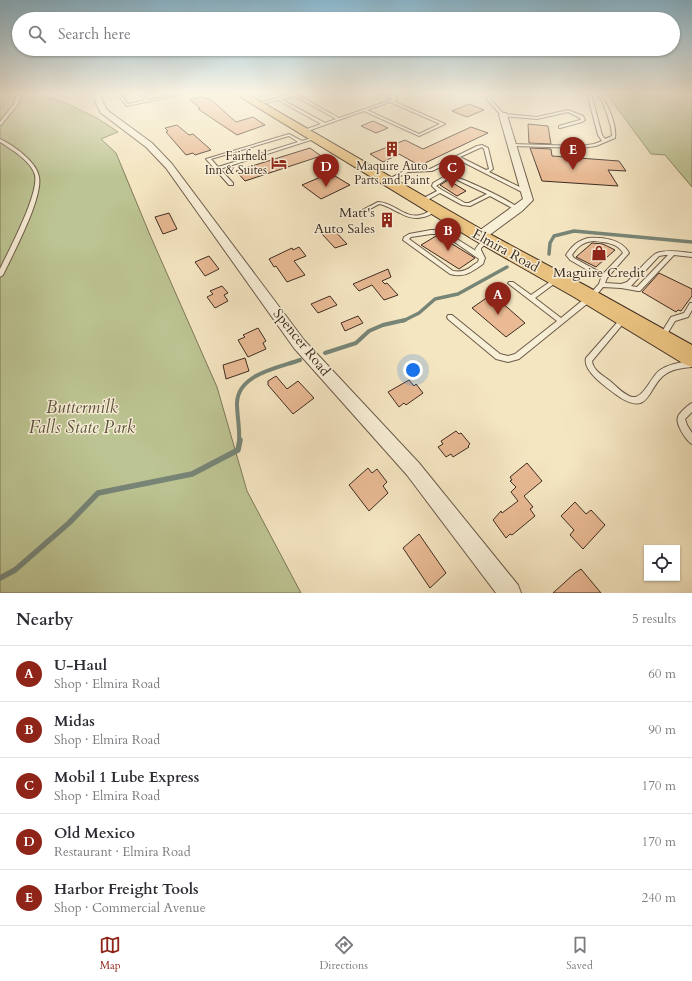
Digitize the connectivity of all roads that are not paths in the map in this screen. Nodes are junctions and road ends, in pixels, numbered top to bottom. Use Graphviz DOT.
graph roads {
  1 [pos="116,121"];
  2 [pos="290,121"];
  3 [pos="299,121"];
  4 [pos="336,121"];
  5 [pos="387,121"];
  6 [pos="435,121"];
  7 [pos="505,121"];
  8 [pos="582,121"];
  9 [pos="597,121"];
  10 [pos="610,121"];
  11 [pos="560,127"];
  12 [pos="311,134"];
  13 [pos="0,140"];
  14 [pos="604,141"];
  15 [pos="512,145"];
  16 [pos="457,157"];
  17 [pos="217,169"];
  18 [pos="486,172"];
  19 [pos="387,181"];
  20 [pos="231,184"];
  21 [pos="440,191"];
  22 [pos="526,192"];
  23 [pos="490,194"];
  24 [pos="429,205"];
  25 [pos="518,209"];
  26 [pos="357,214"];
  27 [pos="463,226"];
  28 [pos="445,233"];
  29 [pos="484,238"];
  30 [pos="672,253"];
  31 [pos="692,255"];
  32 [pos="482,258"];
  33 [pos="0,275"];
  34 [pos="604,277"];
  35 [pos="557,278"];
  36 [pos="511,283"];
  37 [pos="621,286"];
  38 [pos="596,291"];
  39 [pos="532,298"];
  40 [pos="692,305"];
  41 [pos="450,317"];
  42 [pos="625,318"];
  43 [pos="561,321"];
  44 [pos="661,339"];
  45 [pos="692,357"];
  46 [pos="692,364"];
  47 [pos="692,407"];
  48 [pos="692,440"];
  49 [pos="510,593"];
  1 -- 49 [label="street, Spencer Road"];
  2 -- 12 [label="highway, Elmira Road"];
  3 -- 12 [label="lane"];
  4 -- 12 [label="lane"];
  5 -- 6 [label="lane"];
  7 -- 15 [label="street"];
  8 -- 11 [label="lane"];
  9 -- 14 [label="lane"];
  10 -- 14 [label="lane"];
  12 -- 17 [label="lane"];
  12 -- 17 [label="lane"];
  12 -- 19 [label="highway, Elmira Road"];
  13 -- 33 [label="lane"];
  14 -- 15 [label="lane"];
  15 -- 22 [label="street"];
  16 -- 18 [label="lane"];
  16 -- 18 [label="lane"];
  16 -- 19 [label="lane"];
  17 -- 20 [label="lane"];
  18 -- 22 [label="lane"];
  19 -- 24 [label="highway, Elmira Road"];
  21 -- 23 [label="lane"];
  21 -- 23 [label="lane"];
  21 -- 24 [label="lane"];
  22 -- 25 [label="street"];
  23 -- 25 [label="lane"];
  24 -- 26 [label="lane"];
  24 -- 27 [label="highway, Elmira Road"];
  25 -- 29 [label="street"];
  27 -- 28 [label="lane"];
  27 -- 29 [label="highway, Elmira Road"];
  28 -- 32 [label="lane"];
  28 -- 32 [label="lane"];
  29 -- 32 [label="lane"];
  29 -- 35 [label="highway, Elmira Road"];
  30 -- 31 [label="lane"];
  30 -- 37 [label="lane"];
  30 -- 37 [label="lane"];
  34 -- 34 [label="lane"];
  34 -- 38 [label="lane"];
  35 -- 38 [label="highway, Elmira Road"];
  35 -- 39 [label="lane"];
  36 -- 39 [label="lane"];
  37 -- 38 [label="lane"];
  38 -- 42 [label="highway, Elmira Road"];
  38 -- 43 [label="lane"];
  39 -- 43 [label="lane"];
  40 -- 44 [label="lane"];
  41 -- 43 [label="lane"];
  42 -- 44 [label="highway, Elmira Road"];
  42 -- 46 [label="lane"];
  44 -- 45 [label="highway, Elmira Road"];
  47 -- 48 [label="lane"];
}
